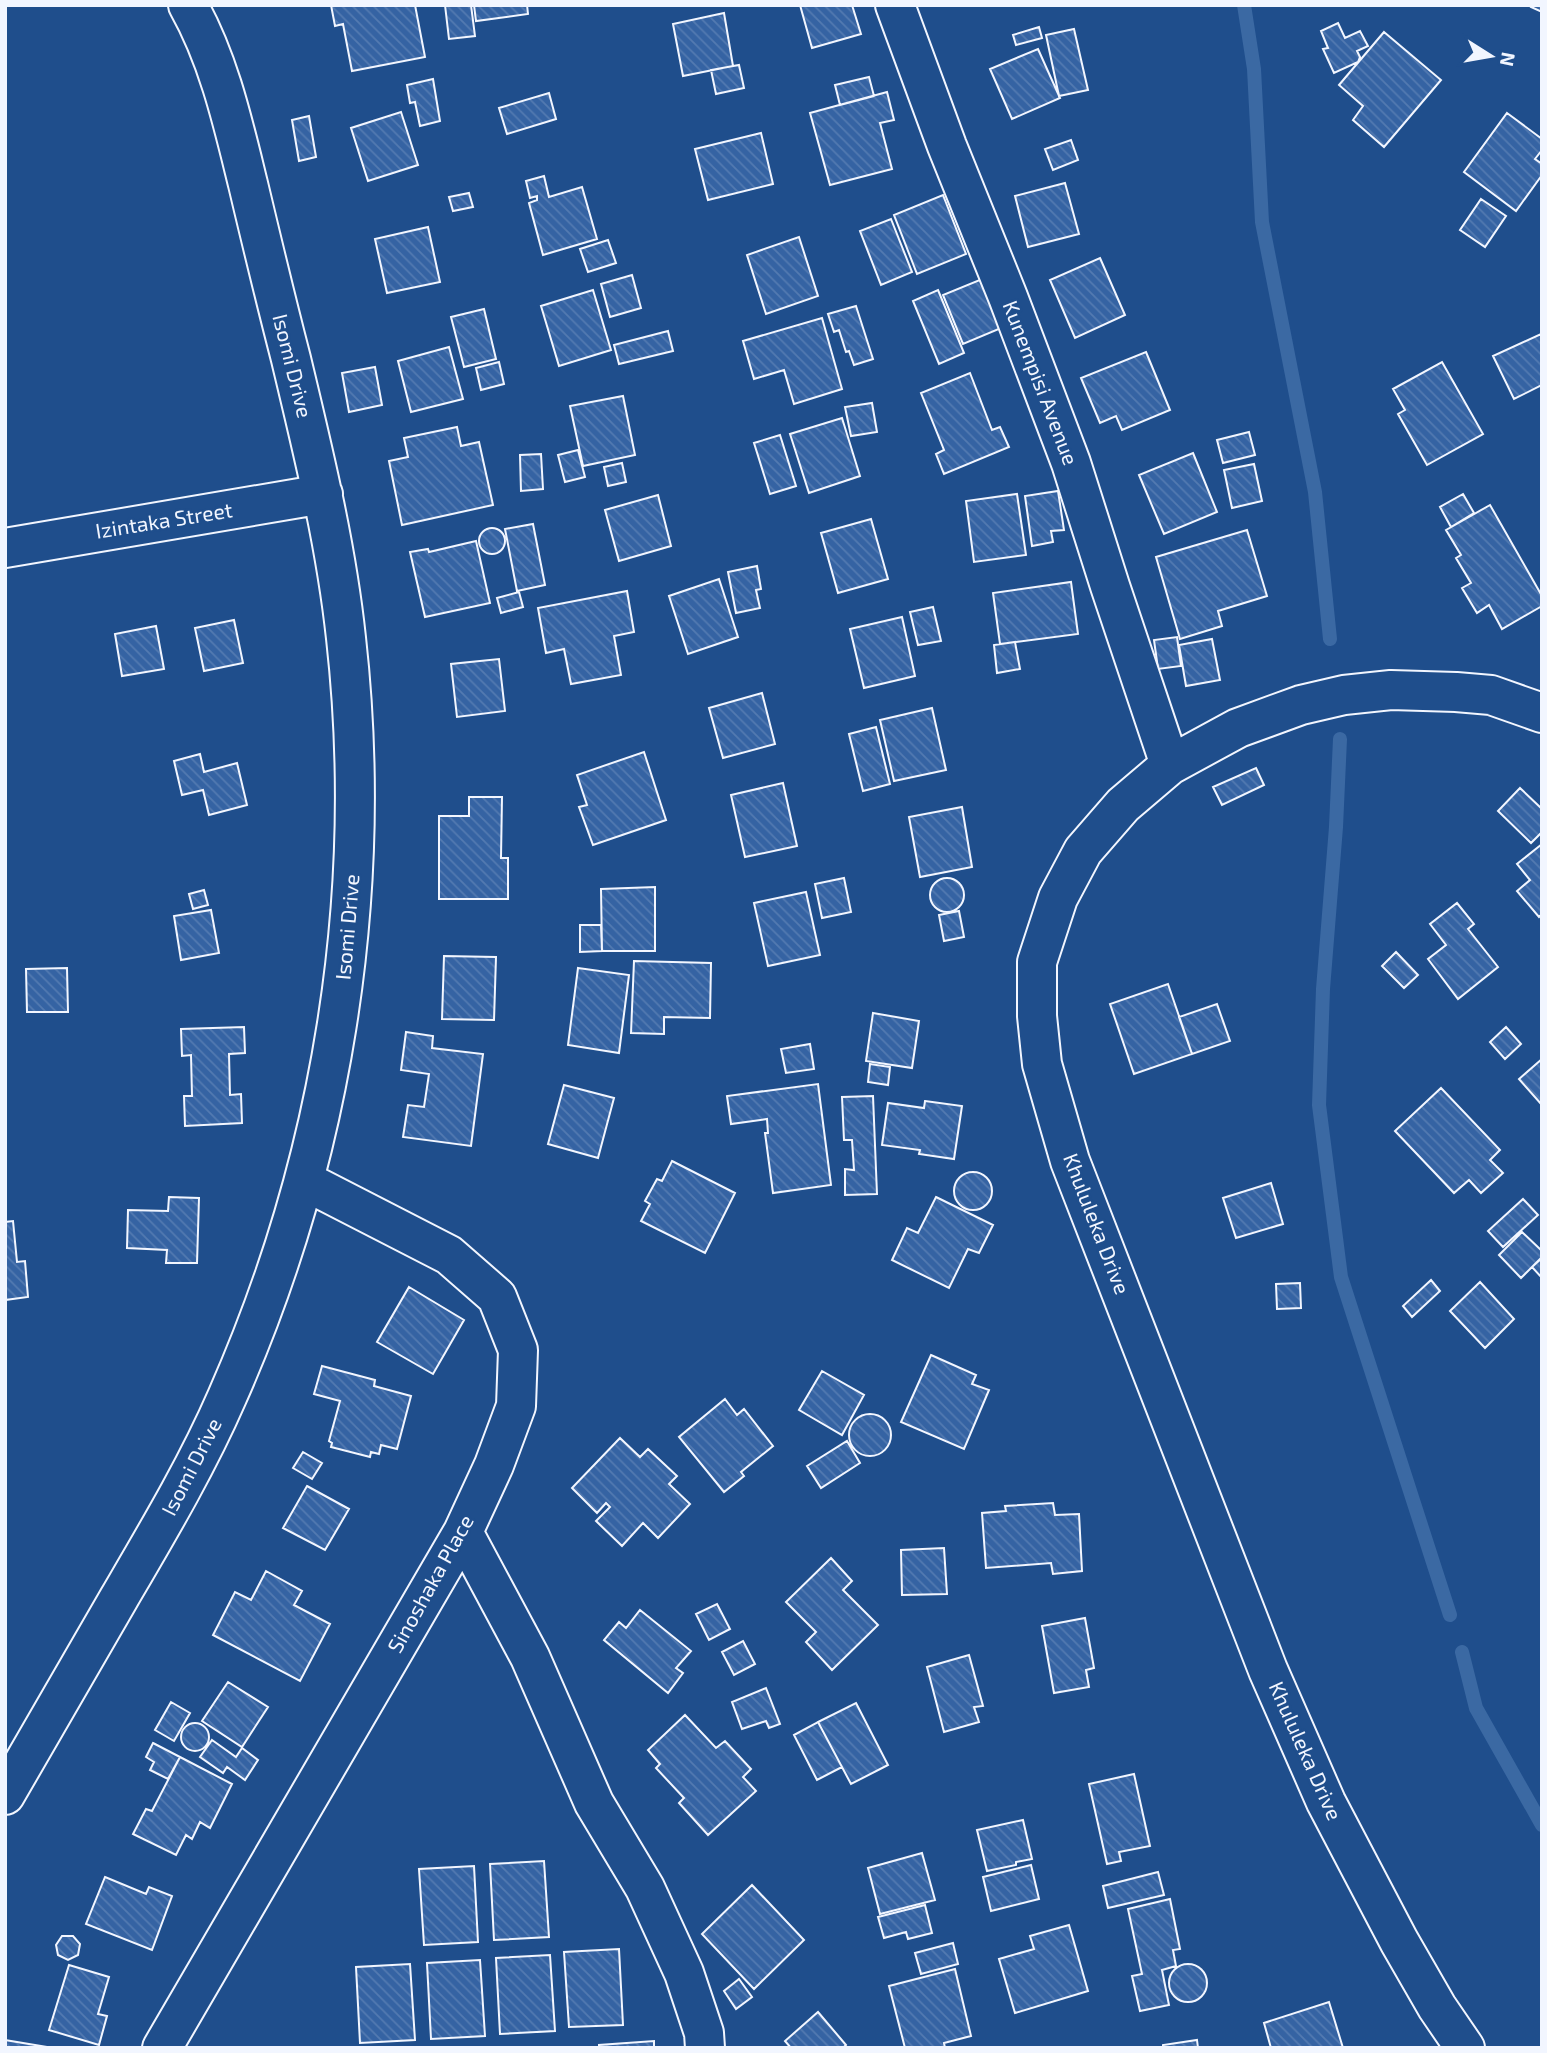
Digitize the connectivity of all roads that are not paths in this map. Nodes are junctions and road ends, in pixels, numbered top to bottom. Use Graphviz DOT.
graph roads {
  1 [pos="188,5"];
  2 [pos="895,5"];
  3 [pos="323,494"];
  4 [pos="5,548"];
  5 [pos="1542,713"];
  6 [pos="1170,765"];
  7 [pos="305,1181"];
  8 [pos="463,1532"];
  9 [pos="5,1795"];
  10 [pos="178,2039"];
  11 [pos="705,2048"];
  12 [pos="1465,2048"];
  1 -- 3 [label="street, Isomi Drive"];
  2 -- 6 [label="street, Kunempisi Avenue"];
  3 -- 4 [label="street, Izintaka Street"];
  3 -- 7 [label="street, Isomi Drive"];
  5 -- 6 [label="street, Khululeka Drive"];
  6 -- 12 [label="street, Khululeka Drive"];
  7 -- 8 [label="street, Sinoshaka Place"];
  7 -- 9 [label="street, Isomi Drive"];
  8 -- 10 [label="street, Sinoshaka Place"];
  8 -- 11 [label="street"];
}
